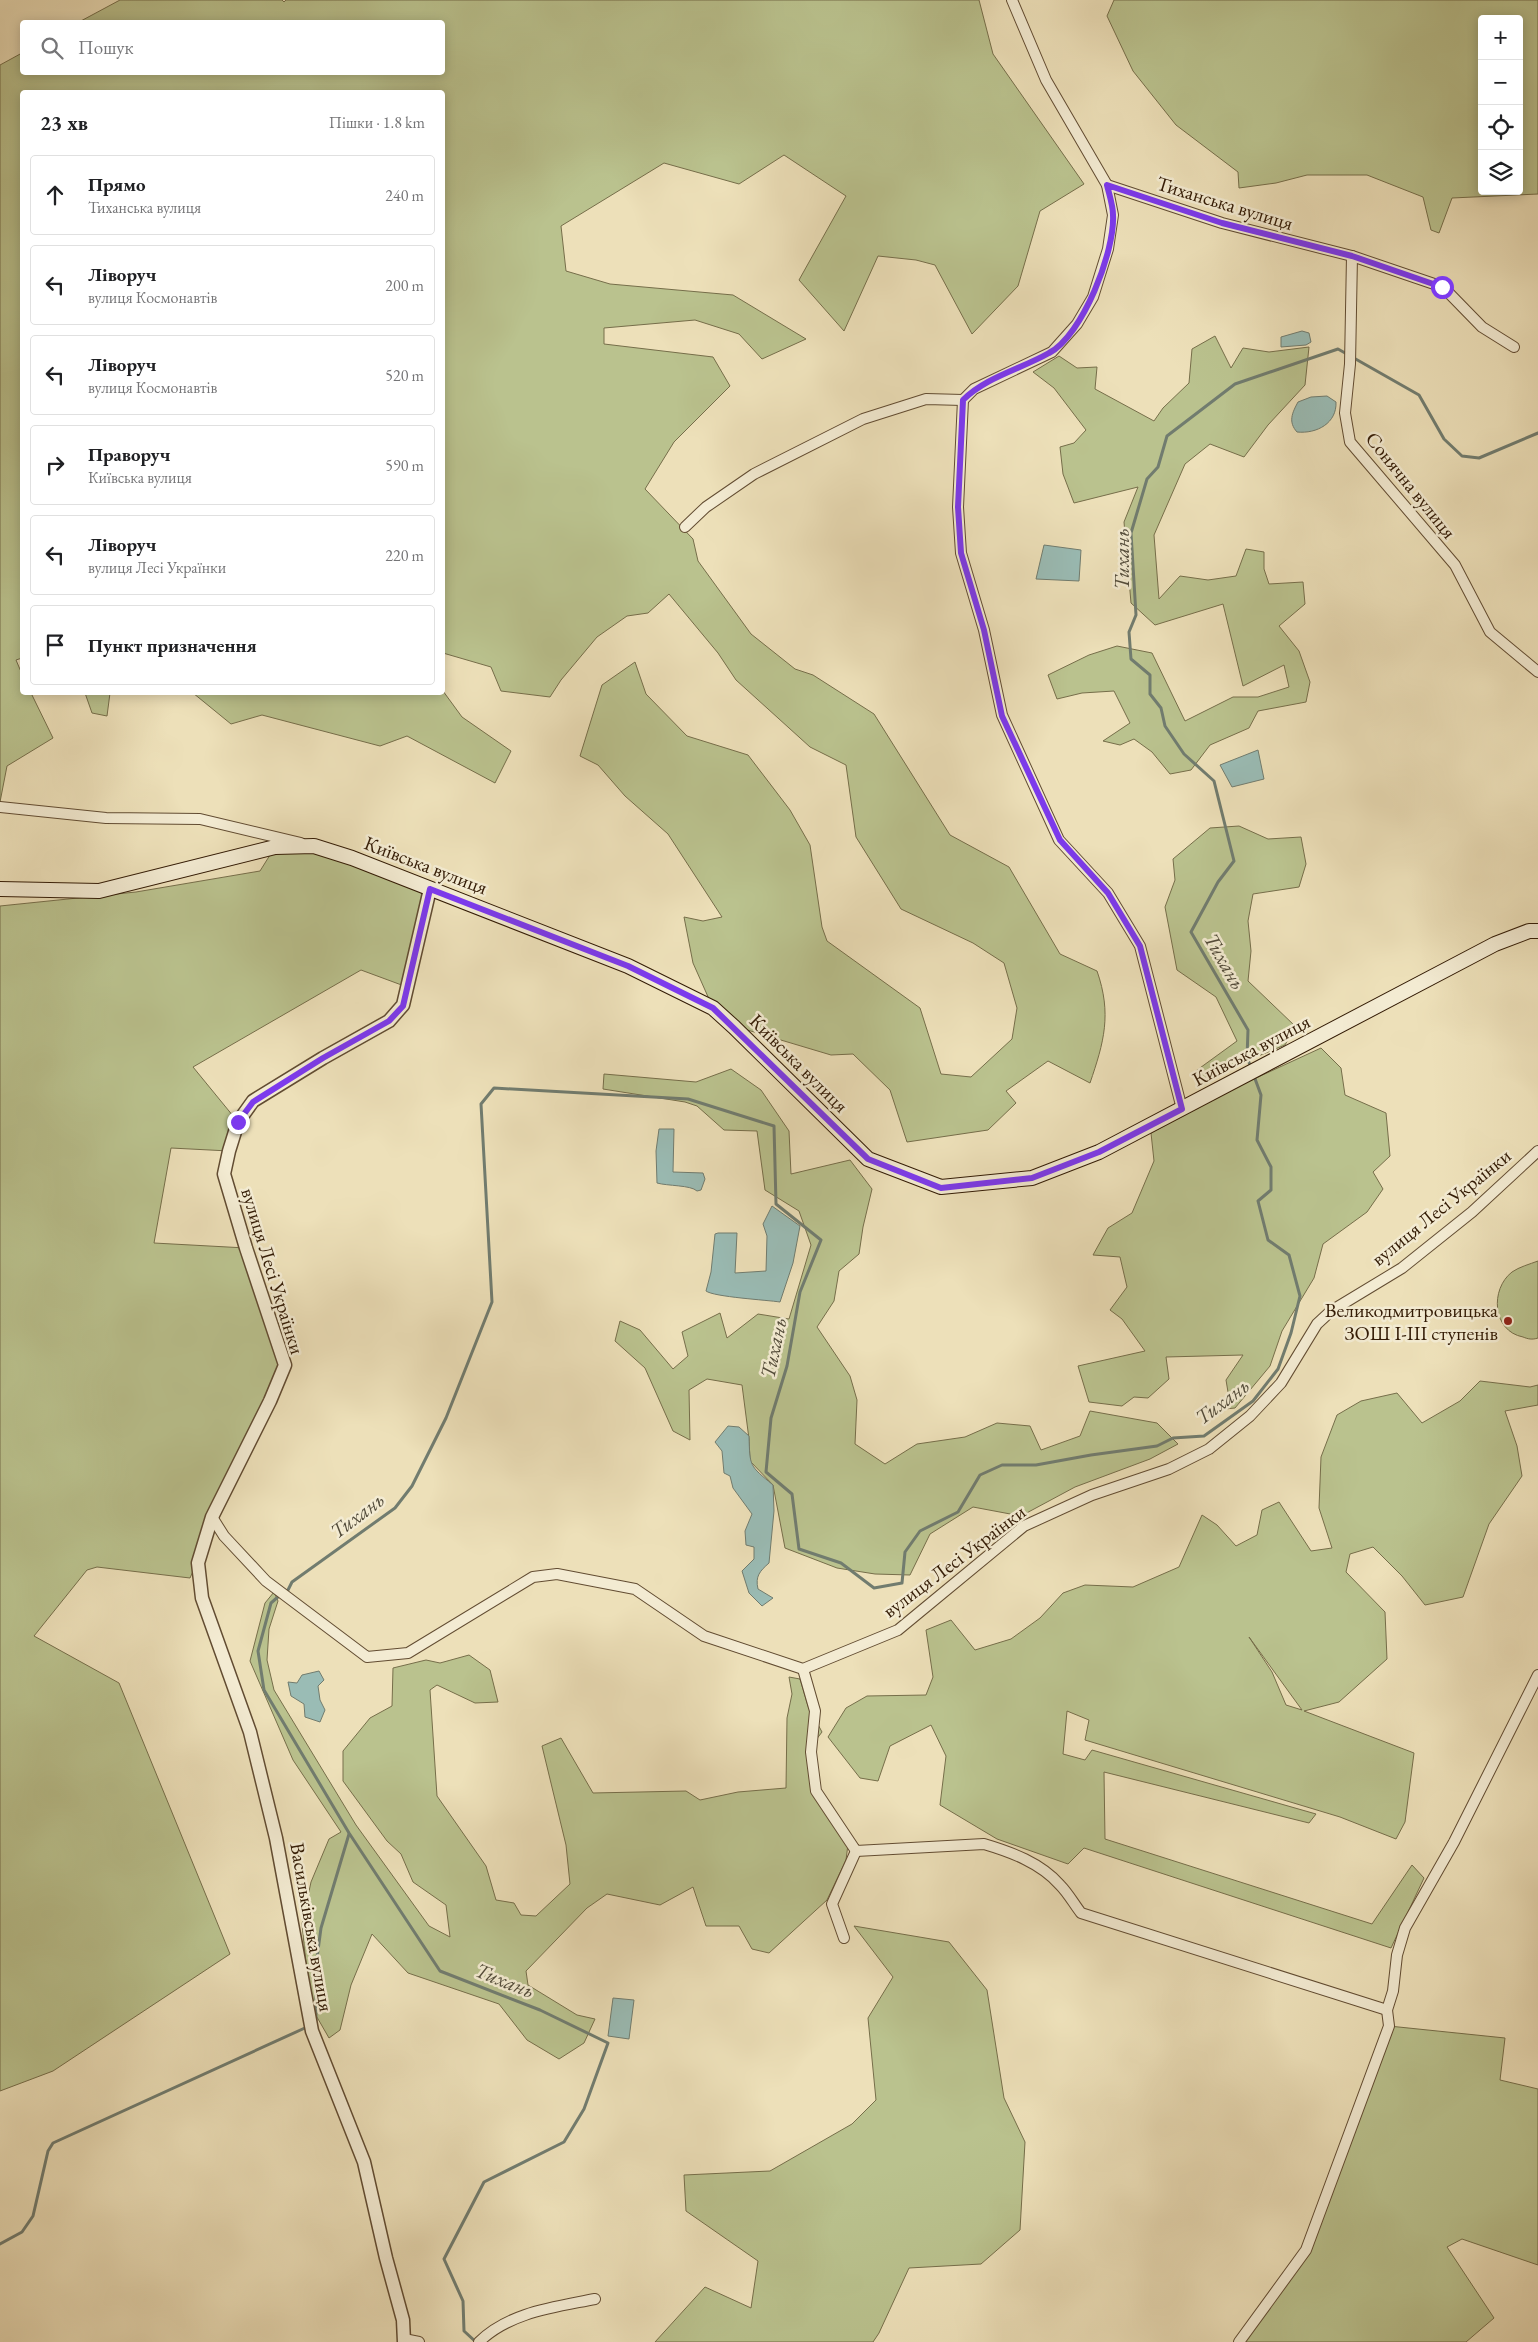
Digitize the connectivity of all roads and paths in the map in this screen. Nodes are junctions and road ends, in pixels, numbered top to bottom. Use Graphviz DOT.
graph roads {
  1 [pos="1012,0"];
  2 [pos="1107,185"];
  3 [pos="1352,256"];
  4 [pos="1514,347"];
  5 [pos="963,400"];
  6 [pos="685,527"];
  7 [pos="1538,672"];
  8 [pos="0,807"];
  9 [pos="314,846"];
  10 [pos="0,889"];
  11 [pos="430,889"];
  12 [pos="1538,931"];
  13 [pos="1182,1109"];
  14 [pos="1538,1151"];
  15 [pos="212,1516"];
  16 [pos="803,1669"];
  17 [pos="1538,1675"];
  18 [pos="856,1851"];
  19 [pos="844,1938"];
  20 [pos="1387,2010"];
  21 [pos="595,2300"];
  22 [pos="404,2340"];
  23 [pos="481,2340"];
  24 [pos="419,2342"];
  25 [pos="1239,2342"];
  1 -- 2 [label="street"];
  2 -- 3 [label="street, Тиханська вулиця"];
  2 -- 5 [label="street"];
  3 -- 4 [label="street, Тиханська вулиця"];
  3 -- 7 [label="street, Сонячна вулиця"];
  5 -- 6 [label="street"];
  5 -- 13 [label="street"];
  8 -- 9 [label="street"];
  9 -- 10 [label="main road, Київська вулиця"];
  9 -- 11 [label="main road, Київська вулиця"];
  11 -- 13 [label="main road, Київська вулиця"];
  11 -- 15 [label="street, вулиця Лесі Українки"];
  12 -- 13 [label="main road, Київська вулиця"];
  14 -- 16 [label="street, вулиця Лесі Українки"];
  15 -- 16 [label="street"];
  15 -- 22 [label="street, Васильківська вулиця"];
  16 -- 18 [label="street"];
  17 -- 20 [label="street"];
  18 -- 19 [label="street"];
  18 -- 20 [label="street"];
  20 -- 25 [label="street"];
  21 -- 23 [label="street"];
  22 -- 24 [label="street"];
}
